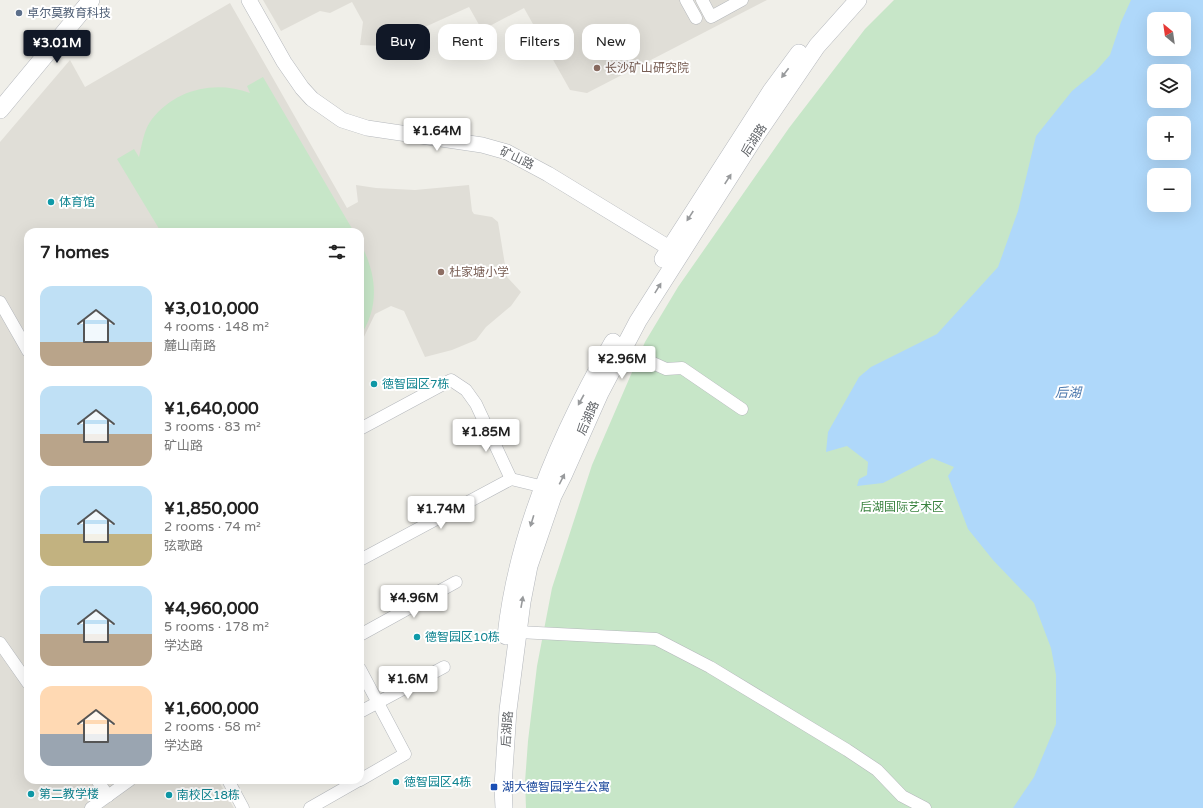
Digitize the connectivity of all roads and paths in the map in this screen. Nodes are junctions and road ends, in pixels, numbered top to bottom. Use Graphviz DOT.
graph roads {
  1 [pos="79,0"];
  2 [pos="91,0"];
  3 [pos="249,0"];
  4 [pos="256,0"];
  5 [pos="686,0"];
  6 [pos="702,0"];
  7 [pos="742,0"];
  8 [pos="846,0"];
  9 [pos="858,0"];
  10 [pos="696,18"];
  11 [pos="0,96"];
  12 [pos="0,110"];
  13 [pos="677,248"];
  14 [pos="0,302"];
  15 [pos="24,344"];
  16 [pos="622,350"];
  17 [pos="742,409"];
  18 [pos="364,427"];
  19 [pos="511,479"];
  20 [pos="544,487"];
  21 [pos="364,558"];
  22 [pos="456,582"];
  23 [pos="518,632"];
  24 [pos="364,633"];
  25 [pos="0,644"];
  26 [pos="444,667"];
  27 [pos="364,676"];
  28 [pos="24,677"];
  29 [pos="378,702"];
  30 [pos="364,710"];
  31 [pos="364,778"];
  32 [pos="100,784"];
  33 [pos="124,784"];
  34 [pos="233,784"];
  35 [pos="353,784"];
  36 [pos="108,796"];
  37 [pos="91,808"];
  38 [pos="243,808"];
  39 [pos="310,808"];
  40 [pos="494,808"];
  41 [pos="504,808"];
  42 [pos="925,808"];
  1 -- 11 [label="main road"];
  2 -- 12 [label="main road"];
  3 -- 13 [label="street, 矿山路"];
  4 -- 13 [label="street, 矿山路"];
  5 -- 10 [label="street"];
  6 -- 7 [label="street"];
  8 -- 13 [label="main road, 后湖路, one-way"];
  13 -- 9 [label="main road, 后湖路, one-way"];
  16 -- 13 [label="main road, 后湖路, one-way"];
  13 -- 20 [label="main road, 后湖路, one-way"];
  14 -- 15 [label="street"];
  16 -- 17 [label="street"];
  23 -- 16 [label="main road, 后湖路, one-way"];
  18 -- 19 [label="street"];
  19 -- 20 [label="street"];
  19 -- 21 [label="street"];
  20 -- 40 [label="main road, 后湖路, one-way"];
  22 -- 24 [label="street"];
  23 -- 41 [label="main road, 后湖路"];
  23 -- 42 [label="street"];
  25 -- 28 [label="street"];
  26 -- 29 [label="street"];
  27 -- 29 [label="street"];
  29 -- 30 [label="street"];
  29 -- 31 [label="street"];
  32 -- 36 [label="street"];
  33 -- 36 [label="street"];
  34 -- 38 [label="street"];
  35 -- 39 [label="street"];
  36 -- 37 [label="street"];
}
